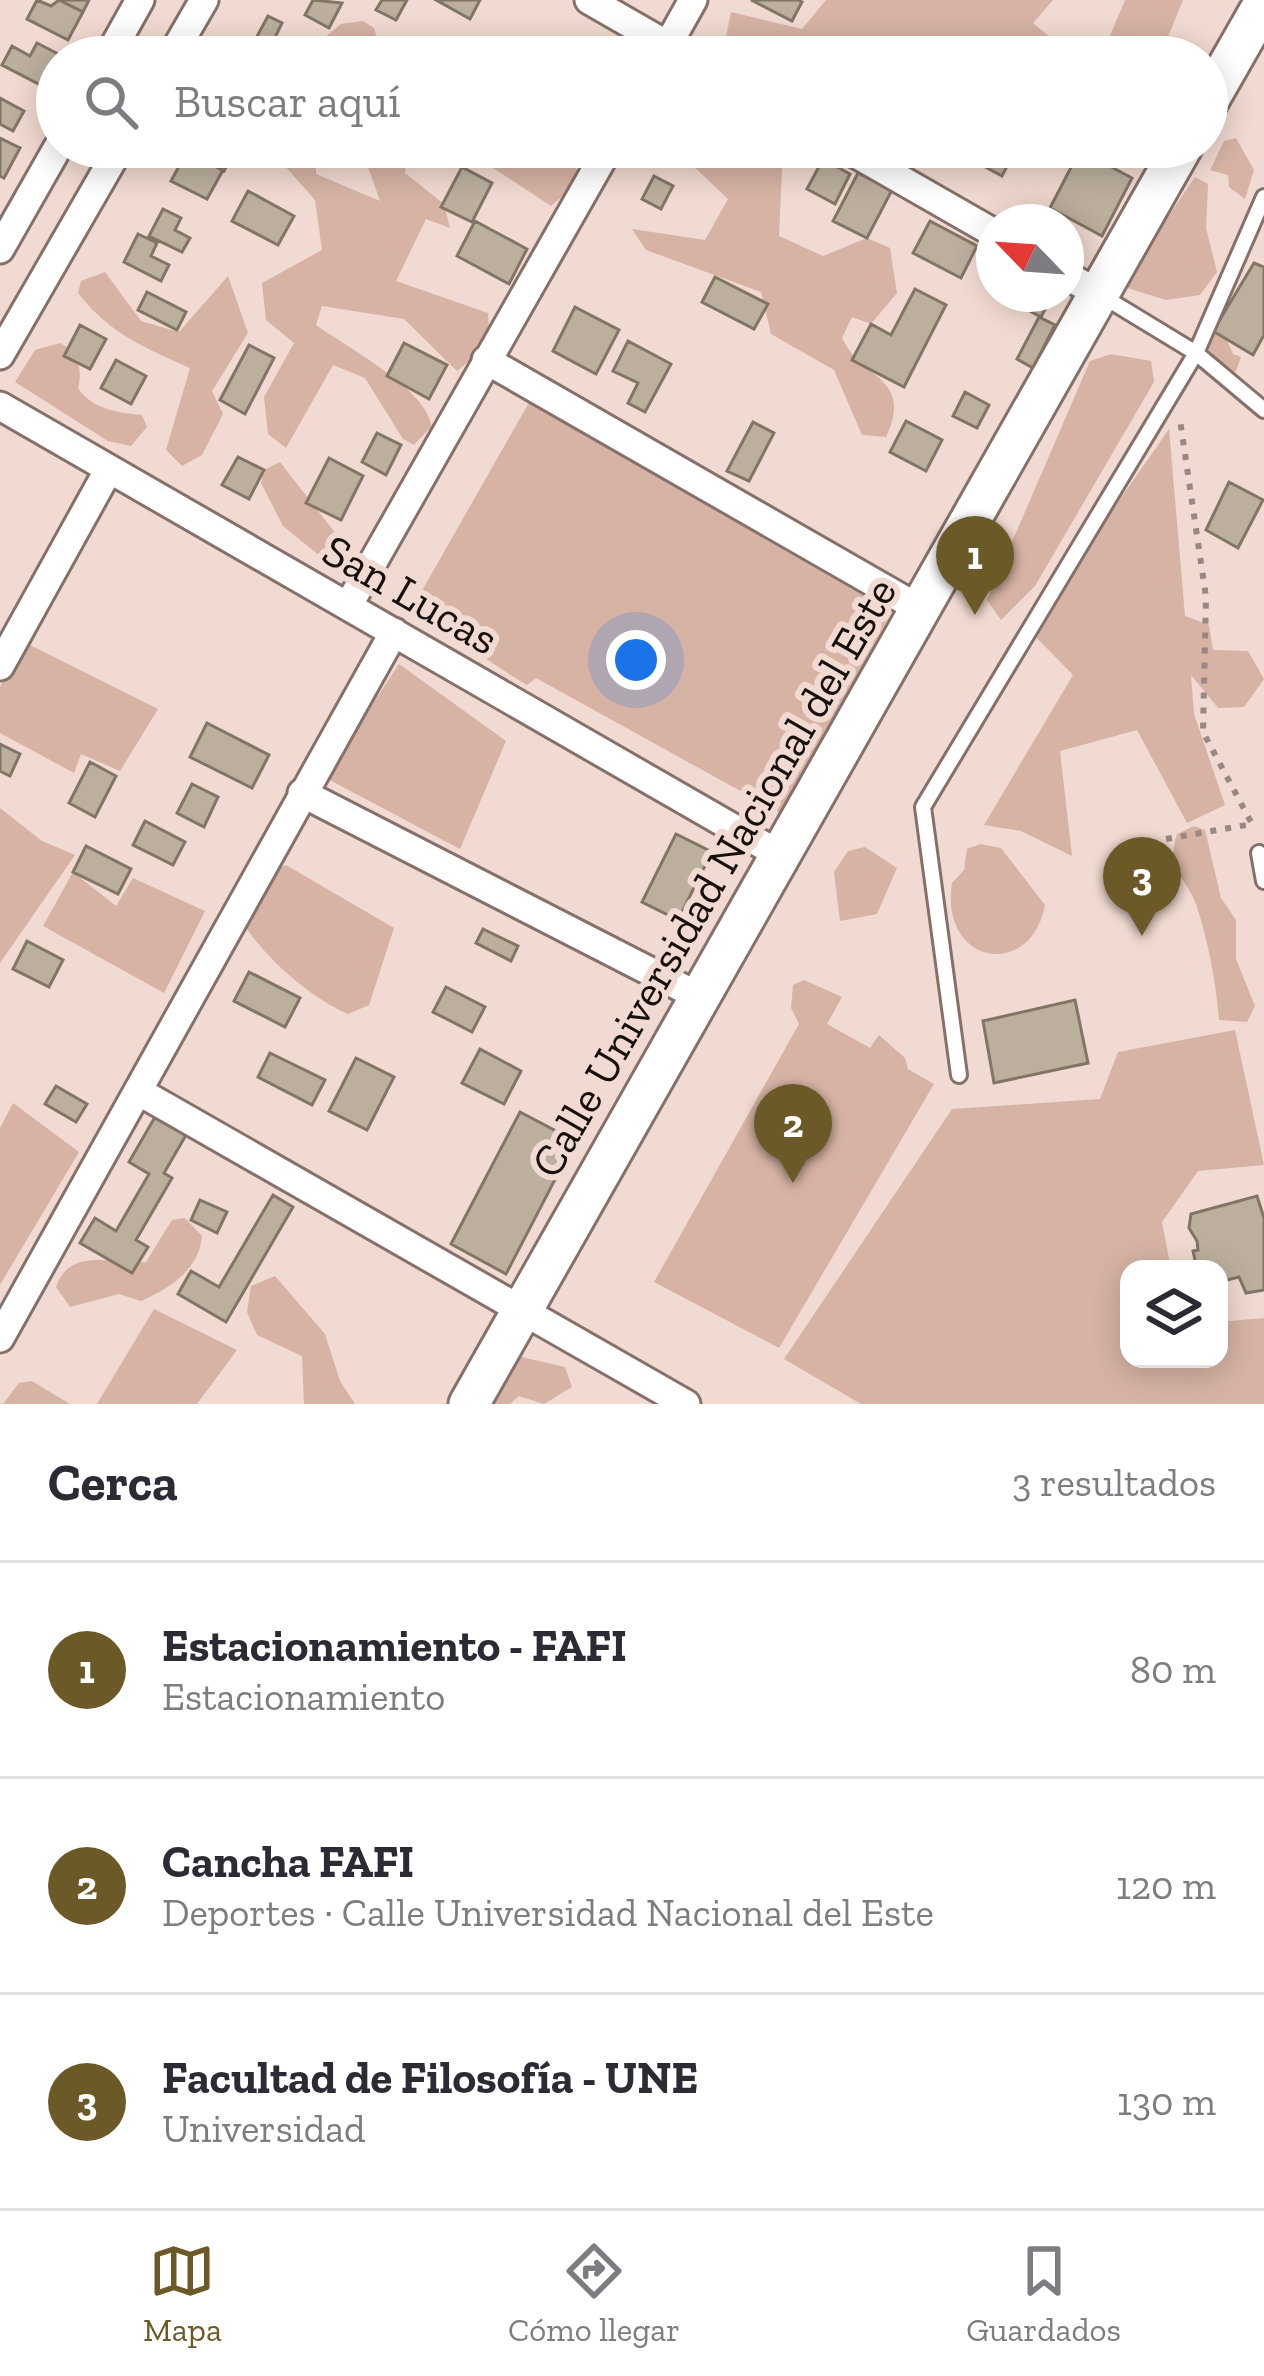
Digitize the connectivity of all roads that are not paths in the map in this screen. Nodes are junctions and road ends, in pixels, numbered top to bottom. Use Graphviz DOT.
graph roads {
  1 [pos="140,0"];
  2 [pos="204,0"];
  3 [pos="589,0"];
  4 [pos="693,0"];
  5 [pos="1264,3"];
  6 [pos="120,36"];
  7 [pos="183,36"];
  8 [pos="645,36"];
  9 [pos="679,36"];
  10 [pos="1228,66"];
  11 [pos="46,168"];
  12 [pos="108,168"];
  13 [pos="597,168"];
  14 [pos="881,168"];
  15 [pos="1167,168"];
  16 [pos="1264,197"];
  17 [pos="1259,217"];
  18 [pos="976,223"];
  19 [pos="0,249"];
  20 [pos="1084,281"];
  21 [pos="1084,285"];
  22 [pos="1068,312"];
  23 [pos="1196,353"];
  24 [pos="0,356"];
  25 [pos="486,360"];
  26 [pos="0,406"];
  27 [pos="1264,410"];
  28 [pos="110,469"];
  29 [pos="348,606"];
  30 [pos="920,609"];
  31 [pos="394,632"];
  32 [pos="0,666"];
  33 [pos="302,793"];
  34 [pos="1259,853"];
  35 [pos="780,855"];
  36 [pos="1264,880"];
  37 [pos="700,997"];
  38 [pos="958,1075"];
  39 [pos="138,1091"];
  40 [pos="521,1312"];
  41 [pos="0,1338"];
  42 [pos="470,1404"];
  43 [pos="686,1404"];
  1 -- 6 [label="street"];
  2 -- 7 [label="street"];
  3 -- 8 [label="street"];
  4 -- 9 [label="street"];
  5 -- 10 [label="street"];
  11 -- 19 [label="street"];
  12 -- 24 [label="street"];
  13 -- 25 [label="street"];
  14 -- 18 [label="street"];
  15 -- 20 [label="street, Calle Universidad Nacional del Este"];
  16 -- 17 [label="lane"];
  17 -- 23 [label="lane"];
  21 -- 23 [label="lane"];
  22 -- 30 [label="street, Calle Universidad Nacional del Este"];
  23 -- 27 [label="lane"];
  23 -- 38 [label="lane"];
  25 -- 29 [label="street"];
  25 -- 30 [label="street"];
  26 -- 28 [label="street, San Lucas"];
  28 -- 29 [label="street, San Lucas"];
  28 -- 32 [label="street"];
  29 -- 31 [label="street, San Lucas"];
  30 -- 35 [label="street, Calle Universidad Nacional del Este"];
  31 -- 33 [label="street"];
  31 -- 35 [label="street, San Lucas"];
  33 -- 37 [label="street"];
  33 -- 39 [label="street"];
  34 -- 36 [label="lane"];
  35 -- 37 [label="street, Calle Universidad Nacional del Este"];
  37 -- 40 [label="street, Calle Universidad Nacional del Este"];
  39 -- 40 [label="street"];
  39 -- 41 [label="street"];
  40 -- 42 [label="street, Calle Universidad Nacional del Este"];
  40 -- 43 [label="street"];
}
